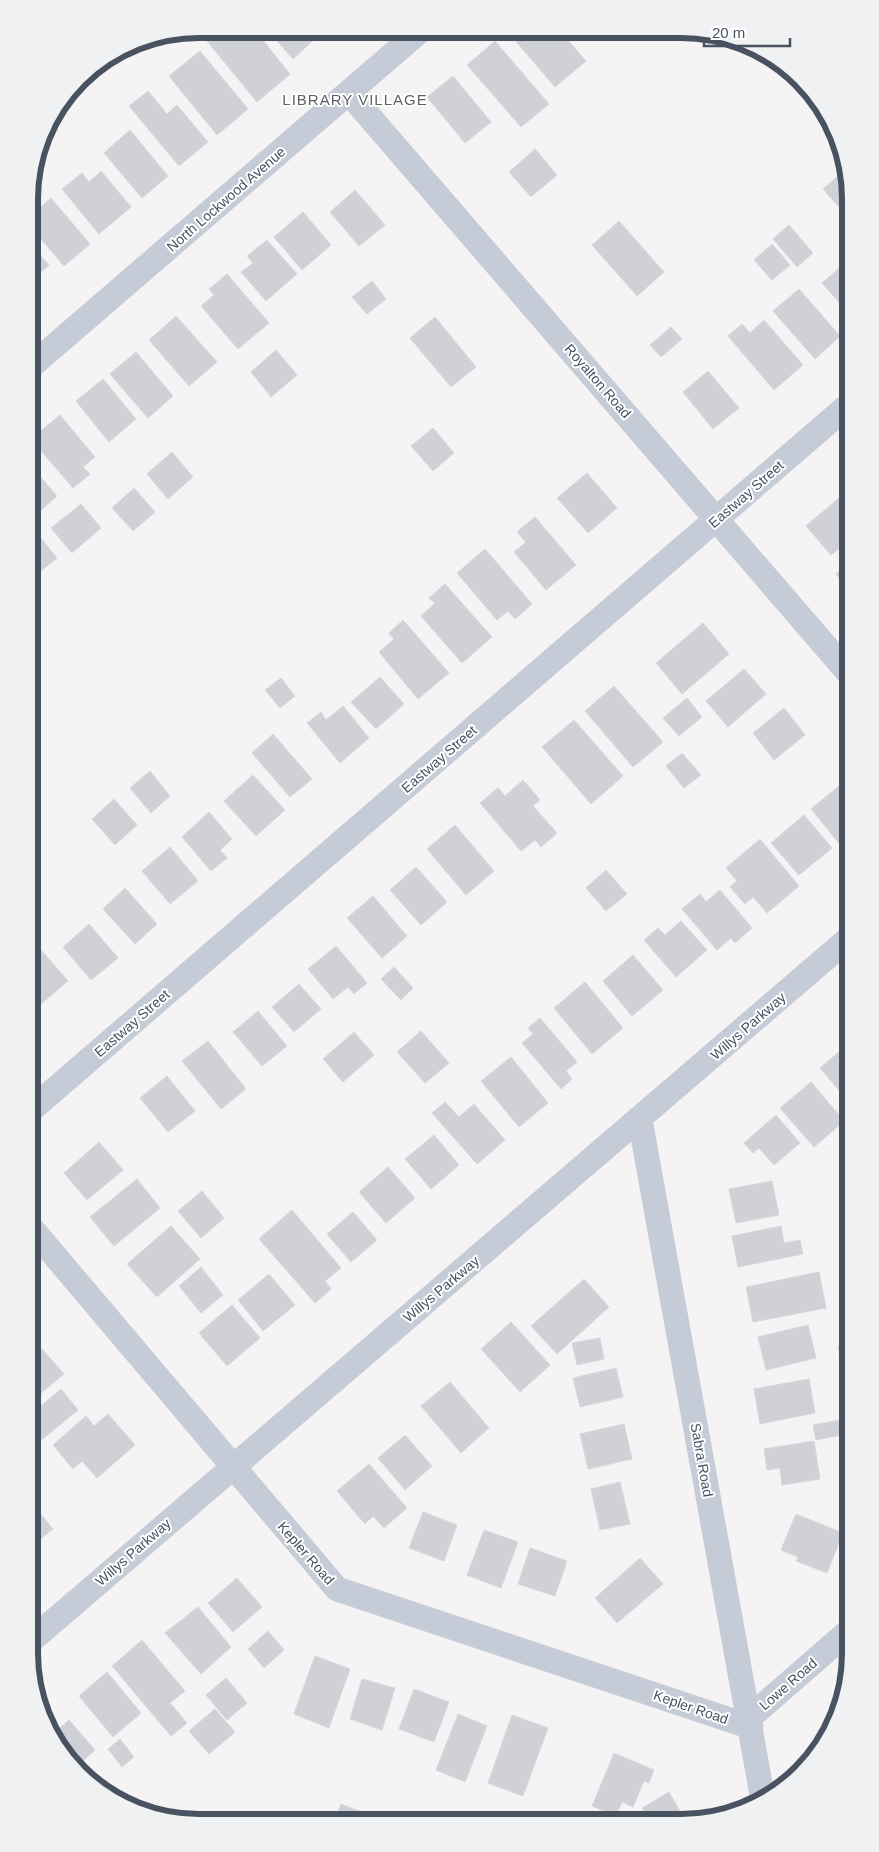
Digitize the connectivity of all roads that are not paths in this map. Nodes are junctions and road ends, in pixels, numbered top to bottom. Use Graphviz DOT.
graph roads {
  1 [pos="412,38"];
  2 [pos="349,93"];
  3 [pos="38,360"];
  4 [pos="842,411"];
  5 [pos="716,519"];
  6 [pos="842,665"];
  7 [pos="841,945"];
  8 [pos="38,1104"];
  9 [pos="640,1120"];
  10 [pos="38,1236"];
  11 [pos="233,1465"];
  12 [pos="38,1635"];
  13 [pos="841,1638"];
  14 [pos="750,1722"];
  15 [pos="762,1792"];
  1 -- 2 [label="street, North Lockwood Avenue"];
  2 -- 3 [label="street, North Lockwood Avenue"];
  2 -- 5 [label="street, Royalton Road"];
  4 -- 5 [label="street, Eastway Street"];
  5 -- 6 [label="street, Royalton Road"];
  5 -- 8 [label="street, Eastway Street"];
  7 -- 9 [label="street, Willys Parkway"];
  9 -- 11 [label="street, Willys Parkway"];
  9 -- 14 [label="street, Sabra Road"];
  10 -- 11 [label="street, Kepler Road"];
  11 -- 12 [label="street, Willys Parkway"];
  11 -- 14 [label="street, Kepler Road"];
  13 -- 14 [label="street, Lowe Road"];
  14 -- 15 [label="street, Sabra Road"];
}
